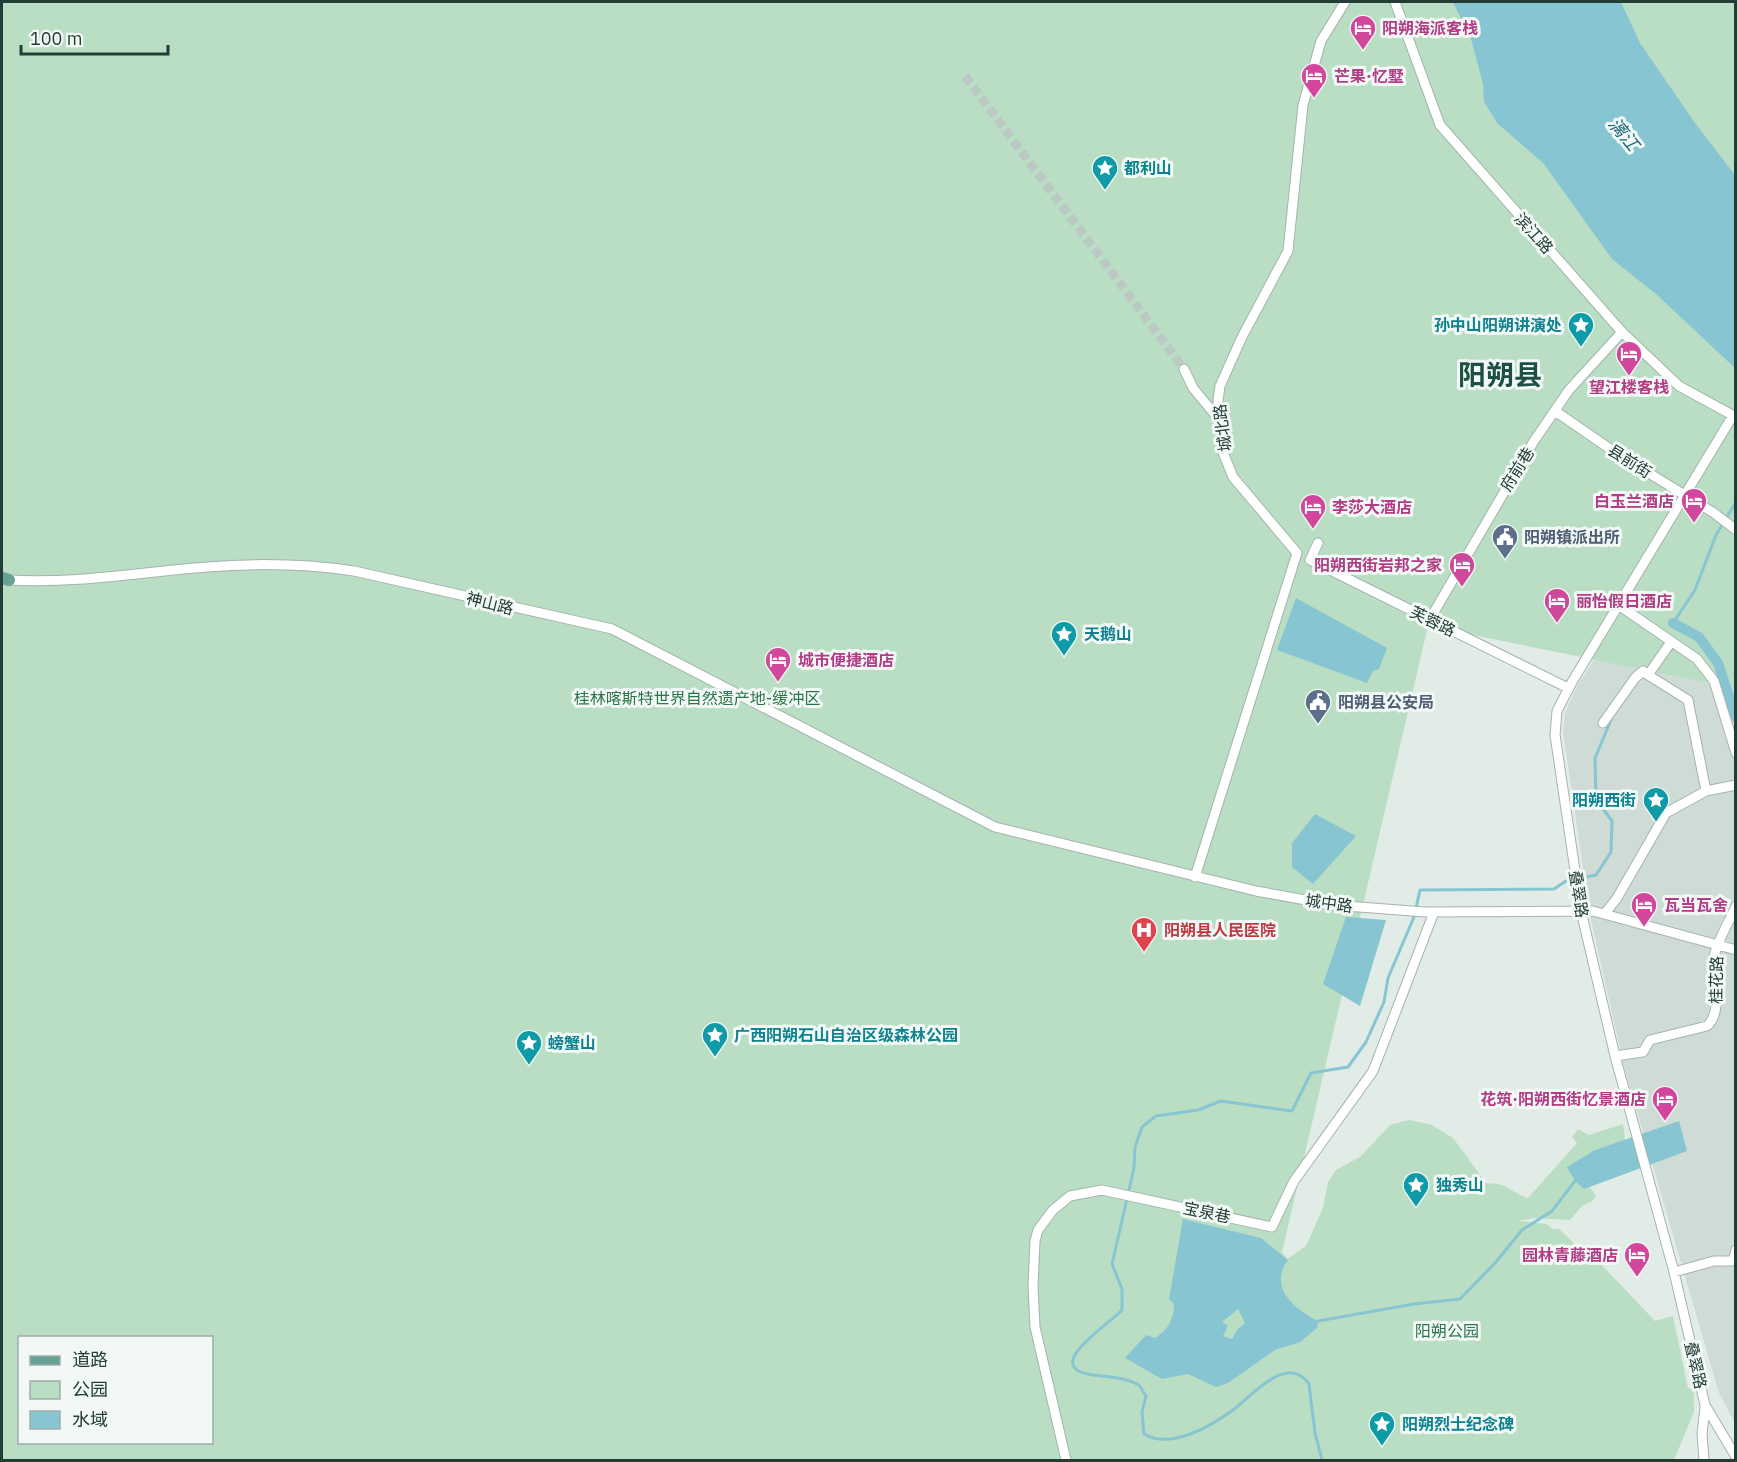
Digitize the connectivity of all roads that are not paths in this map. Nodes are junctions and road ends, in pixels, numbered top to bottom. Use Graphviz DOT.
graph roads {
  1 [pos="1345,2"];
  2 [pos="1395,2"];
  3 [pos="1622,332"];
  4 [pos="1184,369"];
  5 [pos="1555,411"];
  6 [pos="1217,417"];
  7 [pos="1734,417"];
  8 [pos="1686,495"];
  9 [pos="1733,528"];
  10 [pos="1318,543"];
  11 [pos="1297,553"];
  12 [pos="1310,560"];
  13 [pos="5,579"];
  14 [pos="1620,606"];
  15 [pos="1430,619"];
  16 [pos="1670,641"];
  17 [pos="1648,675"];
  18 [pos="1568,688"];
  19 [pos="1603,723"];
  20 [pos="1736,753"];
  21 [pos="1736,784"];
  22 [pos="1706,791"];
  23 [pos="933,795"];
  24 [pos="1195,877"];
  25 [pos="1736,906"];
  26 [pos="1581,911"];
  27 [pos="1430,912"];
  28 [pos="1606,912"];
  29 [pos="1719,945"];
  30 [pos="1736,950"];
  31 [pos="1615,1056"];
  32 [pos="1736,1250"];
  33 [pos="1735,1261"];
  34 [pos="1674,1272"];
  35 [pos="1705,1405"];
  36 [pos="1736,1457"];
  37 [pos="1066,1461"];
  38 [pos="1704,1461"];
  1 -- 6 [label="street, 城北路"];
  2 -- 3 [label="street, 滨江路"];
  3 -- 5 [label="street, 府前巷"];
  3 -- 7 [label="street, 滨江路"];
  4 -- 6 [label="street"];
  5 -- 8 [label="street, 县前街"];
  5 -- 15 [label="street, 府前巷"];
  6 -- 11 [label="street, 城北路"];
  7 -- 8 [label="street, 叠翠路"];
  7 -- 18 [label="street"];
  8 -- 9 [label="street, 县前街"];
  8 -- 14 [label="street, 叠翠路"];
  10 -- 12 [label="street"];
  11 -- 12 [label="street, 芙蓉路"];
  11 -- 24 [label="street"];
  12 -- 15 [label="street, 芙蓉路"];
  12 -- 18 [label="street"];
  13 -- 23 [label="street, 神山路"];
  14 -- 16 [label="street"];
  14 -- 18 [label="street, 叠翠路"];
  15 -- 18 [label="street, 芙蓉路"];
  16 -- 17 [label="street"];
  16 -- 20 [label="street"];
  17 -- 19 [label="street"];
  17 -- 22 [label="street"];
  18 -- 26 [label="street, 叠翠路"];
  21 -- 22 [label="street"];
  22 -- 28 [label="street"];
  23 -- 24 [label="street, 城中路"];
  24 -- 27 [label="street, 城中路"];
  25 -- 29 [label="street, 桂花路"];
  26 -- 27 [label="street, 城中路"];
  26 -- 28 [label="street, 城中路"];
  26 -- 31 [label="street, 叠翠路"];
  27 -- 37 [label="street, 宝泉巷"];
  28 -- 29 [label="street, 城中路"];
  29 -- 30 [label="street, 城中路"];
  29 -- 31 [label="street, 桂花路"];
  31 -- 34 [label="street, 叠翠路"];
  32 -- 33 [label="street"];
  33 -- 34 [label="street"];
  34 -- 35 [label="street, 叠翠路"];
  35 -- 36 [label="street"];
  35 -- 38 [label="street"];
}
